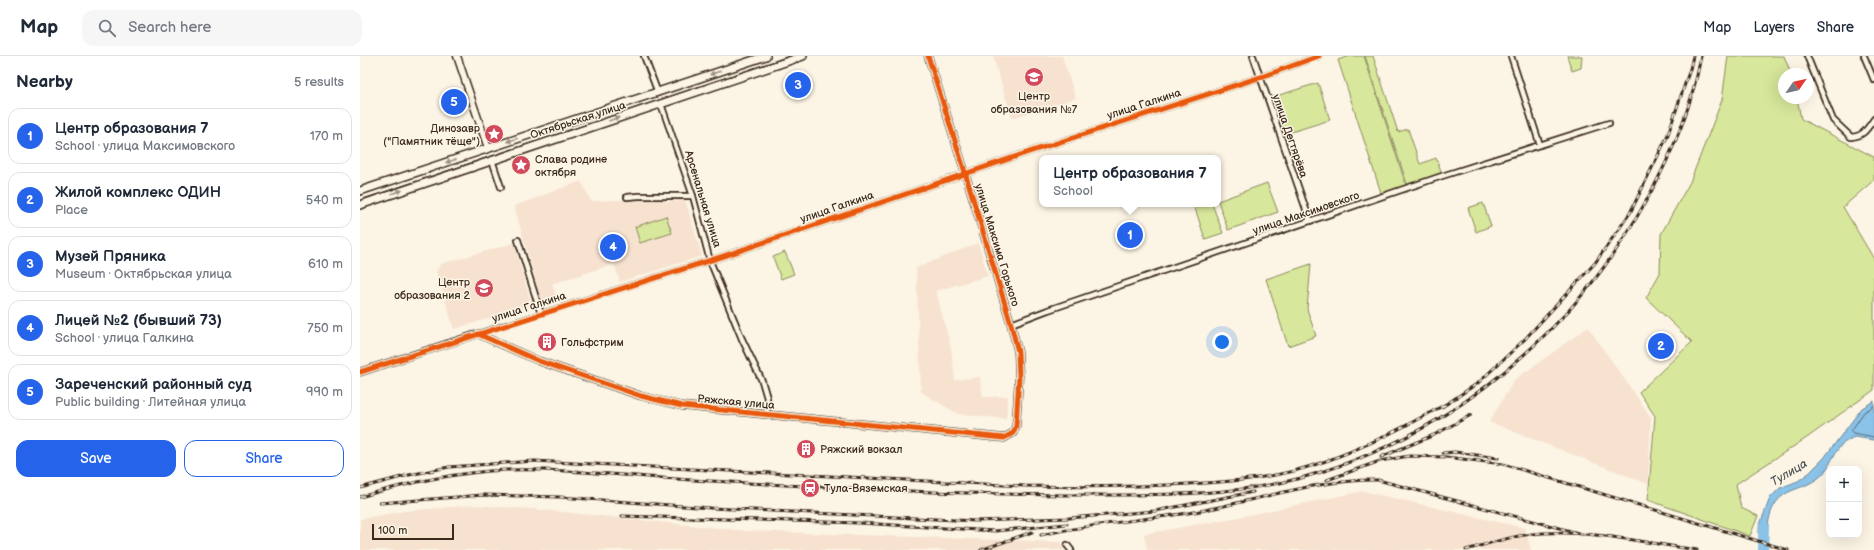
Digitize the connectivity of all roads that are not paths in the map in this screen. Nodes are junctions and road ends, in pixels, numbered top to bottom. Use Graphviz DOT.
graph roads {
  1 [pos="457,56"];
  2 [pos="644,56"];
  3 [pos="766,56"];
  4 [pos="803,56"];
  5 [pos="928,56"];
  6 [pos="1253,56"];
  7 [pos="1319,56"];
  8 [pos="1511,56"];
  9 [pos="1807,56"];
  10 [pos="1864,56"];
  11 [pos="1261,77"];
  12 [pos="1874,80"];
  13 [pos="658,93"];
  14 [pos="661,104"];
  15 [pos="1874,119"];
  16 [pos="1609,123"];
  17 [pos="1540,145"];
  18 [pos="488,148"];
  19 [pos="492,160"];
  20 [pos="966,175"];
  21 [pos="501,187"];
  22 [pos="360,190"];
  23 [pos="693,196"];
  24 [pos="627,197"];
  25 [pos="360,205"];
  26 [pos="1310,222"];
  27 [pos="518,240"];
  28 [pos="710,261"];
  29 [pos="541,314"];
  30 [pos="1011,324"];
  31 [pos="478,334"];
  32 [pos="360,372"];
  33 [pos="767,414"];
  34 [pos="1004,438"];
  35 [pos="1067,545"];
  36 [pos="1071,550"];
  1 -- 18 [label="street"];
  2 -- 13 [label="street, Арсенальная улица"];
  3 -- 13 [label="main road, Октябрьская улица, one-way"];
  4 -- 14 [label="main road, Октябрьская улица"];
  5 -- 20 [label="street, улица Максима Горького"];
  6 -- 11 [label="street, улица Дегтярёва"];
  7 -- 11 [label="street, улица Галкина"];
  8 -- 17 [label="street"];
  9 -- 15 [label="street"];
  10 -- 12 [label="street"];
  11 -- 20 [label="street, улица Галкина"];
  11 -- 26 [label="street, улица Дегтярёва"];
  13 -- 14 [label="main road, Арсенальная улица"];
  13 -- 18 [label="main road, Октябрьская улица, one-way"];
  19 -- 14 [label="main road, Октябрьская улица, one-way"];
  14 -- 23 [label="street, Арсенальная улица"];
  16 -- 17 [label="street, улица Максимовского"];
  17 -- 26 [label="street, улица Максимовского"];
  18 -- 19 [label="main road"];
  18 -- 22 [label="main road, Октябрьская улица, one-way"];
  19 -- 21 [label="street"];
  25 -- 19 [label="main road, Октябрьская улица, one-way"];
  20 -- 28 [label="street, улица Галкина"];
  20 -- 30 [label="street, улица Максима Горького"];
  23 -- 24 [label="street"];
  23 -- 28 [label="street, Арсенальная улица"];
  26 -- 30 [label="street, улица Максимовского"];
  27 -- 29 [label="street"];
  28 -- 29 [label="street, улица Галкина"];
  28 -- 33 [label="street, Арсенальная улица"];
  29 -- 31 [label="street, улица Галкина"];
  30 -- 34 [label="street, улица Максима Горького"];
  31 -- 32 [label="street, улица Галкина"];
  31 -- 33 [label="street, Ряжская улица"];
  33 -- 34 [label="street, Ряжская улица"];
  35 -- 36 [label="street"];
}
